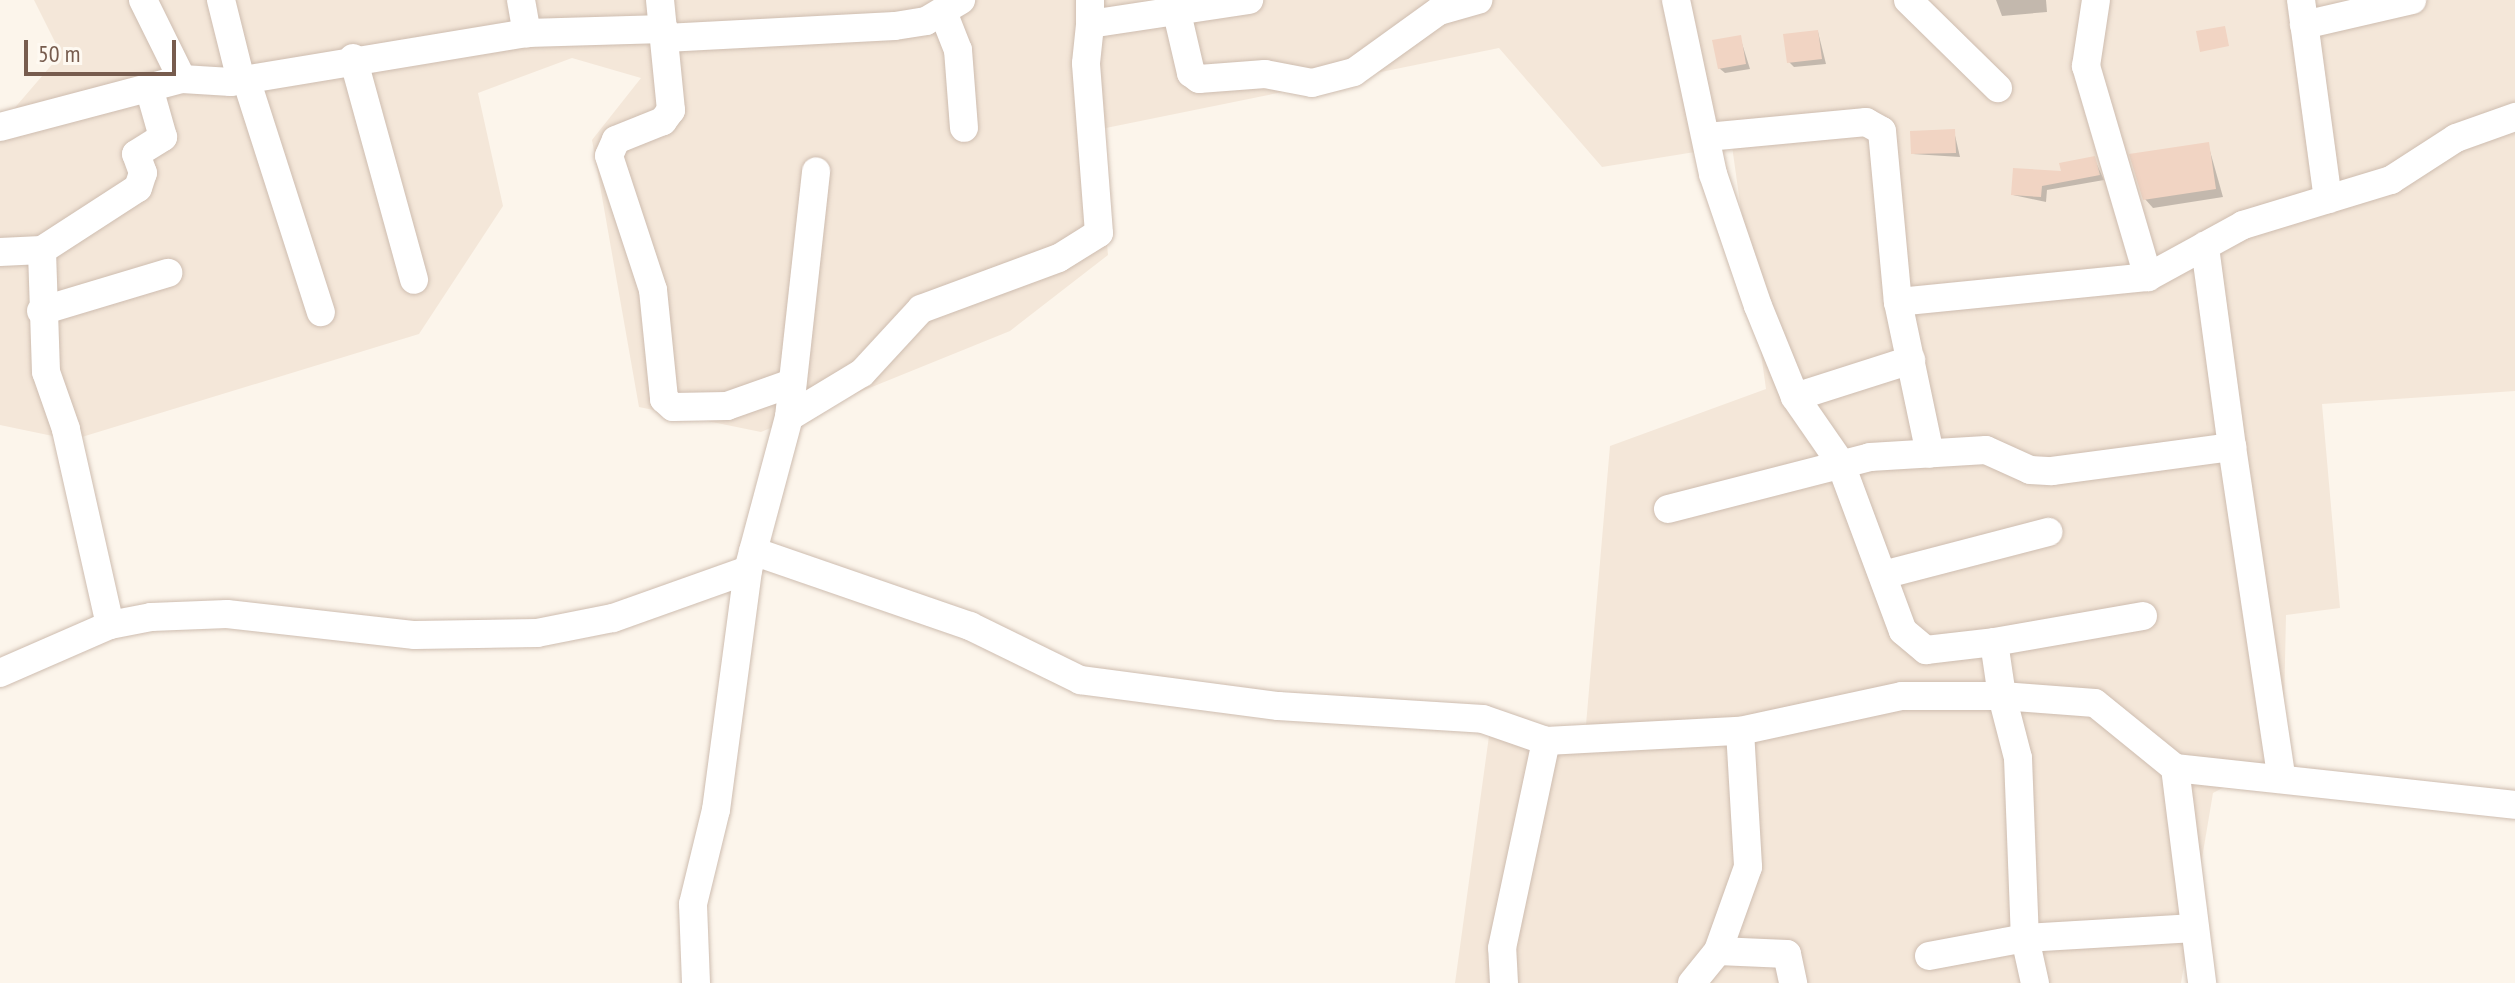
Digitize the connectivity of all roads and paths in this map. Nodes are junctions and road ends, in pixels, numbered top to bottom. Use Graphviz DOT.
graph roads {
  1 [pos="143,0"];
  2 [pos="221,0"];
  3 [pos="521,0"];
  4 [pos="660,0"];
  5 [pos="1249,0"];
  6 [pos="1478,0"];
  7 [pos="1676,0"];
  8 [pos="1908,0"];
  9 [pos="2096,0"];
  10 [pos="2412,0"];
  11 [pos="952,6"];
  12 [pos="1090,12"];
  13 [pos="1177,13"];
  14 [pos="2302,13"];
  15 [pos="527,33"];
  16 [pos="664,33"];
  17 [pos="353,58"];
  18 [pos="182,79"];
  19 [pos="243,79"];
  20 [pos="149,88"];
  21 [pos="1998,88"];
  22 [pos="2515,117"];
  23 [pos="0,127"];
  24 [pos="964,128"];
  25 [pos="1707,137"];
  26 [pos="816,171"];
  27 [pos="2328,199"];
  28 [pos="2205,246"];
  29 [pos="42,250"];
  30 [pos="0,252"];
  31 [pos="168,273"];
  32 [pos="2148,277"];
  33 [pos="414,280"];
  34 [pos="1898,302"];
  35 [pos="41,311"];
  36 [pos="321,312"];
  37 [pos="1911,360"];
  38 [pos="792,383"];
  39 [pos="1795,397"];
  40 [pos="789,417"];
  41 [pos="2232,447"];
  42 [pos="1930,454"];
  43 [pos="1840,462"];
  44 [pos="1668,509"];
  45 [pos="2048,532"];
  46 [pos="750,561"];
  47 [pos="1883,575"];
  48 [pos="2143,616"];
  49 [pos="110,625"];
  50 [pos="1994,642"];
  51 [pos="0,673"];
  52 [pos="2002,696"];
  53 [pos="1740,731"];
  54 [pos="1546,741"];
  55 [pos="2175,768"];
  56 [pos="2281,776"];
  57 [pos="2515,805"];
  58 [pos="2195,928"];
  59 [pos="2025,938"];
  60 [pos="1718,951"];
  61 [pos="1929,956"];
  62 [pos="696,983"];
  63 [pos="1504,983"];
  64 [pos="1692,983"];
  65 [pos="1793,983"];
  66 [pos="2035,983"];
  67 [pos="2202,983"];
  1 -- 18 [label="street"];
  2 -- 19 [label="street"];
  3 -- 15 [label="street"];
  4 -- 16 [label="street"];
  5 -- 13 [label="street"];
  6 -- 13 [label="street"];
  7 -- 25 [label="street"];
  8 -- 21 [label="street"];
  9 -- 32 [label="street"];
  10 -- 14 [label="street"];
  11 -- 16 [label="street"];
  11 -- 24 [label="street"];
  12 -- 13 [label="street"];
  12 -- 40 [label="street"];
  14 -- 27 [label="street"];
  15 -- 16 [label="street"];
  15 -- 17 [label="street"];
  16 -- 38 [label="street"];
  17 -- 19 [label="street"];
  17 -- 33 [label="street"];
  18 -- 19 [label="street"];
  18 -- 20 [label="street"];
  19 -- 36 [label="street"];
  20 -- 23 [label="street"];
  20 -- 29 [label="street"];
  22 -- 27 [label="street"];
  25 -- 34 [label="street"];
  25 -- 39 [label="street"];
  26 -- 38 [label="street"];
  27 -- 28 [label="street"];
  28 -- 32 [label="street"];
  28 -- 41 [label="street"];
  29 -- 30 [label="street"];
  29 -- 35 [label="street"];
  31 -- 35 [label="street"];
  32 -- 34 [label="street"];
  34 -- 37 [label="street"];
  35 -- 49 [label="street"];
  37 -- 39 [label="street"];
  37 -- 42 [label="street"];
  38 -- 40 [label="street"];
  39 -- 43 [label="street"];
  40 -- 46 [label="street"];
  41 -- 42 [label="street"];
  41 -- 56 [label="street"];
  42 -- 43 [label="street"];
  43 -- 44 [label="street"];
  43 -- 47 [label="street"];
  45 -- 47 [label="street"];
  46 -- 49 [label="street"];
  46 -- 54 [label="street"];
  46 -- 62 [label="street"];
  47 -- 50 [label="street"];
  48 -- 50 [label="street"];
  49 -- 51 [label="street"];
  50 -- 52 [label="street"];
  52 -- 53 [label="street"];
  52 -- 55 [label="street"];
  52 -- 59 [label="street"];
  53 -- 54 [label="street"];
  53 -- 60 [label="street"];
  54 -- 63 [label="street"];
  55 -- 56 [label="street"];
  55 -- 58 [label="street"];
  56 -- 57 [label="street"];
  58 -- 59 [label="street"];
  58 -- 67 [label="street"];
  59 -- 61 [label="street"];
  59 -- 66 [label="street"];
  60 -- 64 [label="street"];
  60 -- 65 [label="street"];
}
